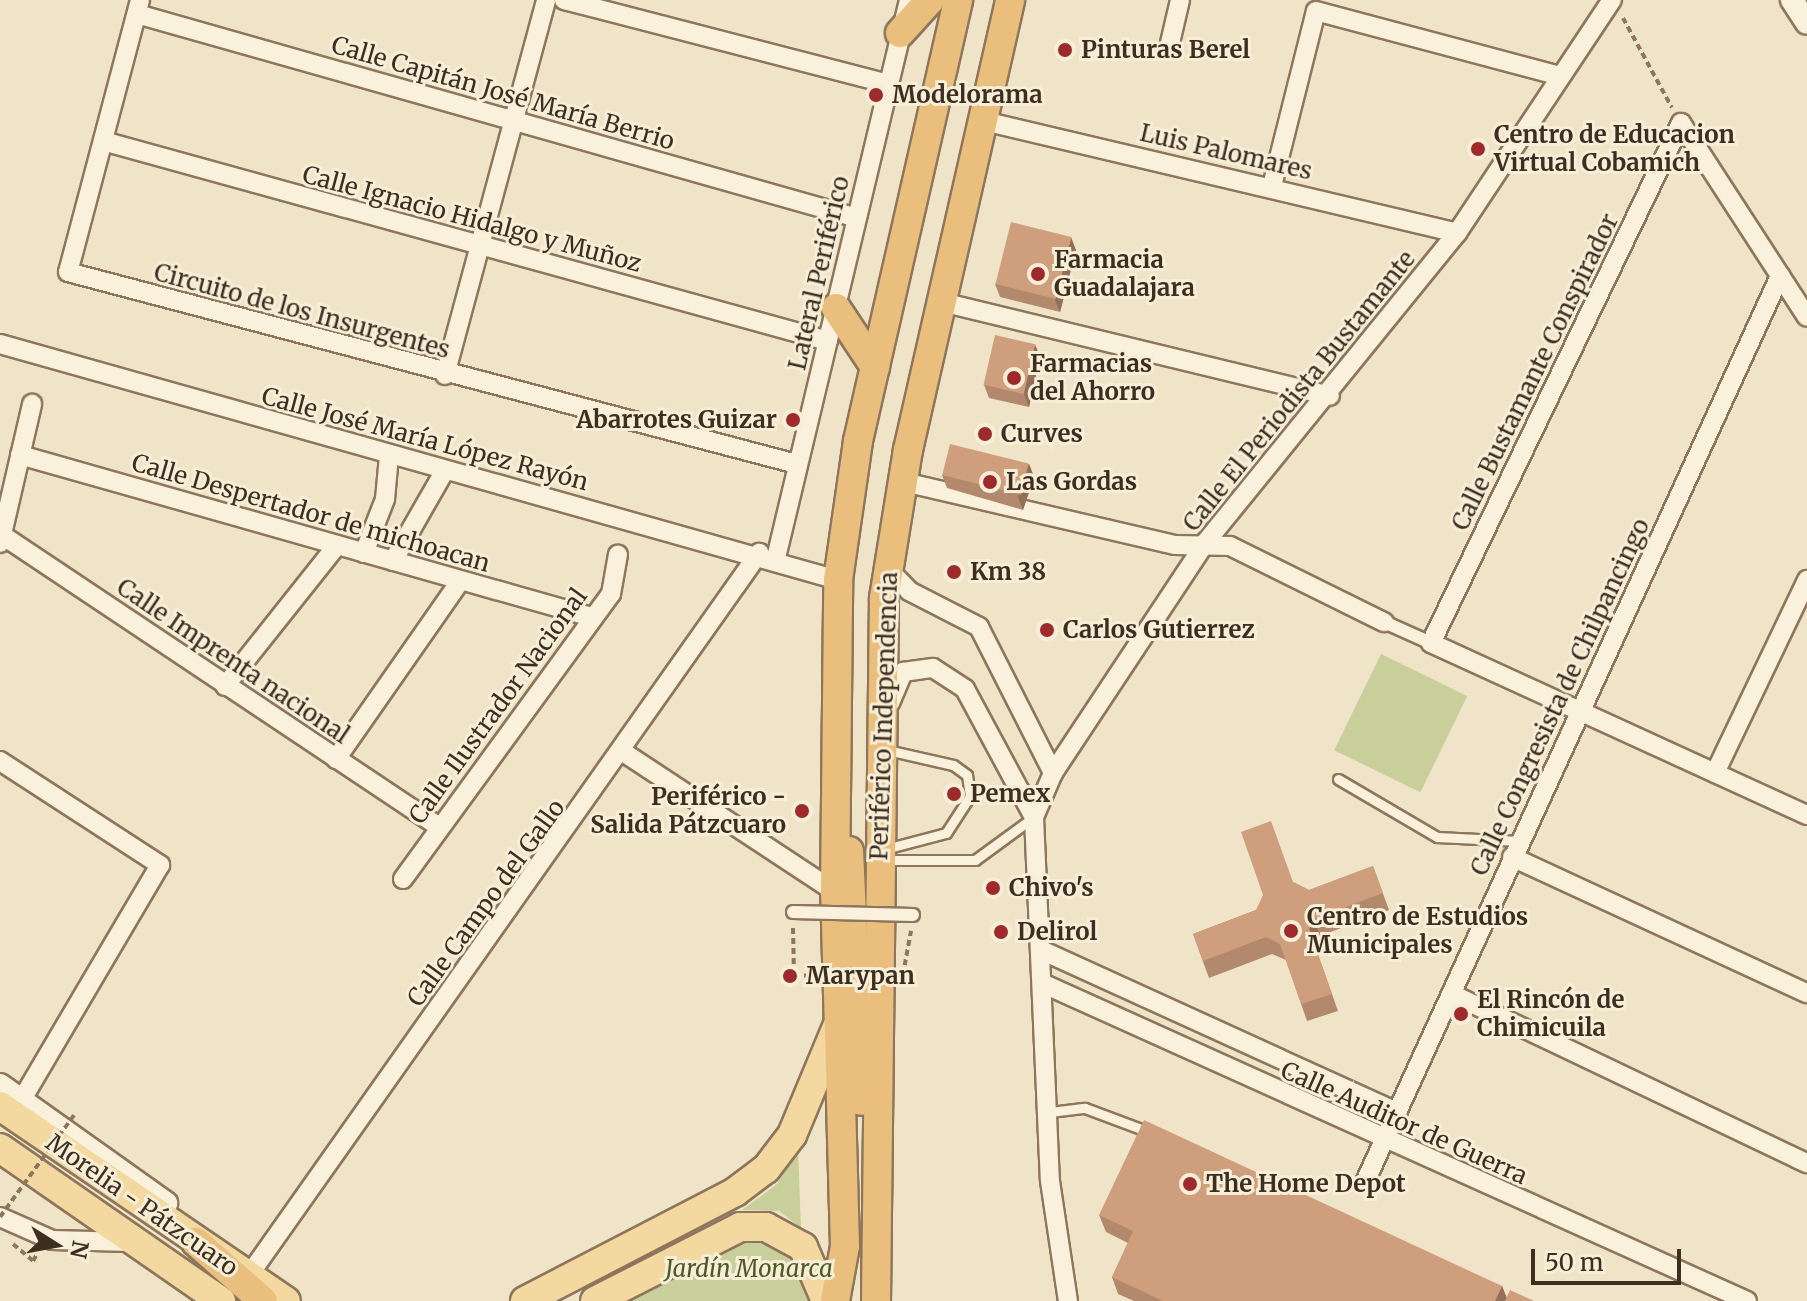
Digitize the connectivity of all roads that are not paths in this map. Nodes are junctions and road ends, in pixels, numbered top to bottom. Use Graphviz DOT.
graph roads {
  1 [pos="546,0"];
  2 [pos="564,0"];
  3 [pos="909,0"];
  4 [pos="930,0"];
  5 [pos="958,0"];
  6 [pos="1010,0"];
  7 [pos="1180,0"];
  8 [pos="1792,0"];
  9 [pos="1616,6"];
  10 [pos="138,7"];
  11 [pos="1807,23"];
  12 [pos="900,33"];
  13 [pos="1170,43"];
  14 [pos="1557,75"];
  15 [pos="889,84"];
  16 [pos="984,121"];
  17 [pos="513,122"];
  18 [pos="103,141"];
  19 [pos="1272,186"];
  20 [pos="857,218"];
  21 [pos="1457,233"];
  22 [pos="480,246"];
  23 [pos="1780,276"];
  24 [pos="942,302"];
  25 [pos="836,308"];
  26 [pos="1807,317"];
  27 [pos="828,341"];
  28 [pos="0,344"];
  29 [pos="875,367"];
  30 [pos="445,375"];
  31 [pos="1330,396"];
  32 [pos="32,404"];
  33 [pos="20,455"];
  34 [pos="389,456"];
  35 [pos="797,464"];
  36 [pos="444,472"];
  37 [pos="904,482"];
  38 [pos="385,499"];
  39 [pos="419,507"];
  40 [pos="1,539"];
  41 [pos="1205,543"];
  42 [pos="337,545"];
  43 [pos="364,553"];
  44 [pos="618,555"];
  45 [pos="768,556"];
  46 [pos="393,561"];
  47 [pos="889,570"];
  48 [pos="838,580"];
  49 [pos="1807,580"];
  50 [pos="460,581"];
  51 [pos="588,616"];
  52 [pos="1384,622"];
  53 [pos="1431,643"];
  54 [pos="225,686"];
  55 [pos="1580,712"];
  56 [pos="880,749"];
  57 [pos="623,752"];
  58 [pos="336,759"];
  59 [pos="0,761"];
  60 [pos="1053,773"];
  61 [pos="1715,773"];
  62 [pos="1338,779"];
  63 [pos="834,801"];
  64 [pos="1807,815"];
  65 [pos="1034,817"];
  66 [pos="438,826"];
  67 [pos="1516,849"];
  68 [pos="878,855"];
  69 [pos="403,879"];
  70 [pos="835,892"];
  71 [pos="793,912"];
  72 [pos="913,915"];
  73 [pos="1041,950"];
  74 [pos="1044,984"];
  75 [pos="1807,993"];
  76 [pos="1452,994"];
  77 [pos="837,1027"];
  78 [pos="0,1085"];
  79 [pos="11,1107"];
  80 [pos="1050,1112"];
  81 [pos="1398,1113"];
  82 [pos="1168,1140"];
  83 [pos="1385,1142"];
  84 [pos="0,1148"];
  85 [pos="1807,1163"];
  86 [pos="1365,1182"];
  87 [pos="0,1217"];
  88 [pos="137,1242"];
  89 [pos="196,1242"];
  90 [pos="189,1279"];
  91 [pos="255,1289"];
  92 [pos="212,1301"];
  93 [pos="221,1301"];
  94 [pos="286,1301"];
  95 [pos="525,1301"];
  96 [pos="595,1301"];
  97 [pos="826,1301"];
  98 [pos="835,1301"];
  99 [pos="858,1301"];
  100 [pos="876,1301"];
  101 [pos="1068,1301"];
  102 [pos="1747,1301"];
  1 -- 17 [label="street"];
  2 -- 15 [label="street"];
  3 -- 12 [label="street, Lateral Periférico"];
  4 -- 12 [label="highway"];
  5 -- 29 [label="highway, Periférico Independencia"];
  6 -- 16 [label="highway, Periférico Independencia"];
  7 -- 13 [label="street"];
  8 -- 11 [label="street"];
  9 -- 14 [label="street, Calle El Periodista Bustamante"];
  10 -- 17 [label="street, Calle Capitán José María Berrio"];
  10 -- 18 [label="street, Circuito de los Insurgentes"];
  12 -- 15 [label="street, Lateral Periférico"];
  14 -- 19 [label="street"];
  14 -- 21 [label="street, Calle El Periodista Bustamante"];
  15 -- 20 [label="street, Lateral Periférico"];
  16 -- 19 [label="street, Luis Palomares"];
  16 -- 24 [label="highway, Periférico Independencia"];
  17 -- 20 [label="street, Calle Capitán José María Berrio"];
  17 -- 22 [label="street"];
  18 -- 22 [label="street, Calle Ignacio Hidalgo y Muñoz"];
  18 -- 30 [label="street, Circuito de los Insurgentes"];
  19 -- 21 [label="street, Luis Palomares"];
  20 -- 25 [label="street, Lateral Periférico"];
  21 -- 31 [label="street, Calle El Periodista Bustamante"];
  22 -- 27 [label="street, Calle Ignacio Hidalgo y Muñoz"];
  22 -- 30 [label="street"];
  23 -- 26 [label="street"];
  23 -- 53 [label="street, Calle Bustamante Conspirador"];
  23 -- 55 [label="street, Calle Congresista de Chilpancingo"];
  24 -- 31 [label="street"];
  24 -- 37 [label="highway, Periférico Independencia"];
  25 -- 27 [label="street, Lateral Periférico"];
  25 -- 29 [label="highway"];
  27 -- 35 [label="street, Lateral Periférico"];
  28 -- 34 [label="street, Calle José María López Rayón"];
  29 -- 48 [label="highway, Periférico Independencia"];
  30 -- 35 [label="street, Circuito de los Insurgentes"];
  31 -- 41 [label="street, Calle El Periodista Bustamante"];
  32 -- 33 [label="street"];
  33 -- 40 [label="street"];
  33 -- 42 [label="street, Calle Despertador de michoacan"];
  34 -- 36 [label="street, Calle José María López Rayón"];
  34 -- 38 [label="street"];
  35 -- 45 [label="street, Lateral Periférico"];
  36 -- 39 [label="street"];
  36 -- 45 [label="street, Calle José María López Rayón"];
  37 -- 41 [label="street"];
  37 -- 47 [label="highway, Periférico Independencia"];
  38 -- 39 [label="street"];
  38 -- 43 [label="street"];
  39 -- 46 [label="street"];
  40 -- 54 [label="street, Calle Imprenta nacional"];
  41 -- 52 [label="street"];
  41 -- 60 [label="street, Calle El Periodista Bustamante"];
  42 -- 43 [label="street, Calle Despertador de michoacan"];
  42 -- 54 [label="street"];
  43 -- 46 [label="street, Calle Despertador de michoacan"];
  44 -- 51 [label="street, Calle Ilustrador Nacional"];
  45 -- 48 [label="street, Calle José María López Rayón"];
  45 -- 57 [label="street, Calle Campo del Gallo"];
  46 -- 50 [label="street, Calle Despertador de michoacan"];
  47 -- 56 [label="highway, Periférico Independencia"];
  47 -- 60 [label="street"];
  48 -- 63 [label="highway, Periférico Independencia"];
  49 -- 61 [label="street"];
  50 -- 51 [label="street, Calle Despertador de michoacan"];
  50 -- 58 [label="street"];
  51 -- 66 [label="street, Calle Ilustrador Nacional"];
  52 -- 53 [label="street"];
  53 -- 55 [label="street"];
  54 -- 58 [label="street, Calle Imprenta nacional"];
  55 -- 61 [label="street"];
  55 -- 67 [label="street, Calle Congresista de Chilpancingo"];
  56 -- 65 [label="street"];
  56 -- 68 [label="highway, Periférico Independencia"];
  56 -- 68 [label="lane"];
  57 -- 70 [label="street"];
  57 -- 91 [label="street, Calle Campo del Gallo"];
  58 -- 66 [label="street, Calle Imprenta nacional"];
  59 -- 79 [label="street"];
  60 -- 65 [label="street, Calle El Periodista Bustamante"];
  61 -- 64 [label="street"];
  62 -- 67 [label="lane"];
  63 -- 70 [label="highway, Periférico Independencia"];
  63 -- 99 [label="highway"];
  65 -- 68 [label="lane"];
  65 -- 73 [label="street"];
  66 -- 69 [label="street, Calle Ilustrador Nacional"];
  67 -- 75 [label="street"];
  67 -- 76 [label="street, Calle Congresista de Chilpancingo"];
  68 -- 100 [label="highway, Periférico Independencia"];
  70 -- 77 [label="highway, Periférico Independencia"];
  71 -- 72 [label="street, bridge"];
  73 -- 74 [label="street"];
  73 -- 81 [label="street, Calle Auditor de Guerra"];
  74 -- 80 [label="street"];
  74 -- 83 [label="street, Calle Auditor de Guerra"];
  76 -- 81 [label="street, Calle Congresista de Chilpancingo"];
  76 -- 85 [label="street"];
  77 -- 95 [label="main road"];
  77 -- 98 [label="highway, Periférico Independencia"];
  78 -- 79 [label="street"];
  79 -- 89 [label="main road, Morelia - Pátzcuaro"];
  79 -- 91 [label="street"];
  80 -- 82 [label="lane"];
  80 -- 101 [label="street"];
  81 -- 83 [label="street, Calle Congresista de Chilpancingo"];
  83 -- 86 [label="street, Calle Congresista de Chilpancingo"];
  83 -- 102 [label="street, Calle Auditor de Guerra"];
  84 -- 88 [label="main road"];
  87 -- 88 [label="street"];
  88 -- 90 [label="main road"];
  89 -- 91 [label="highway"];
  90 -- 92 [label="main road"];
  90 -- 93 [label="main road"];
  91 -- 94 [label="main road, Morelia - Pátzcuaro"];
  96 -- 97 [label="main road"];
}
